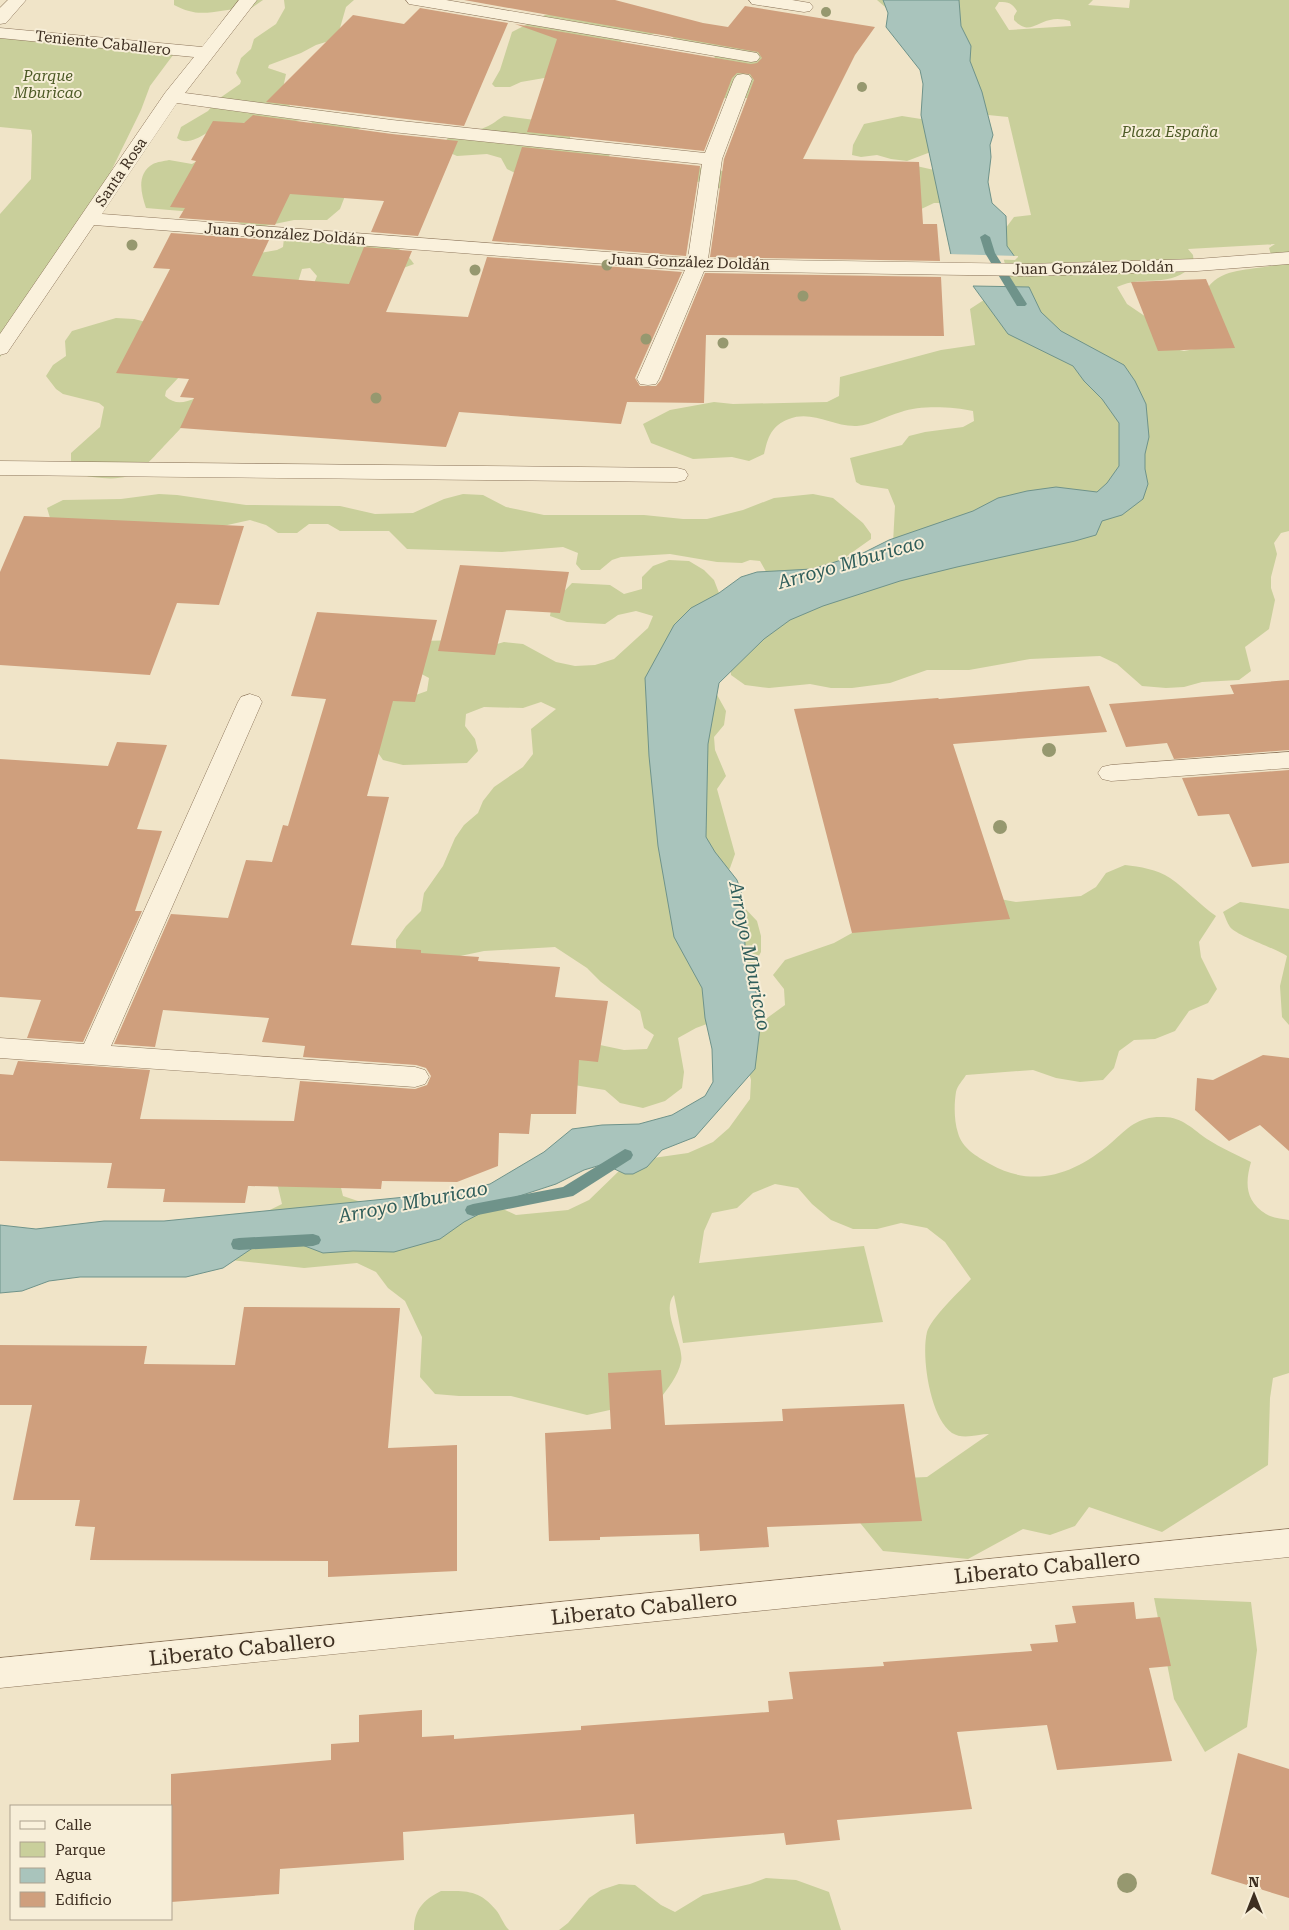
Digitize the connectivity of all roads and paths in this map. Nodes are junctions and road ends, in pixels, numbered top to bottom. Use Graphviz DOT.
graph roads {
  1 [pos="17,0"];
  2 [pos="248,0"];
  3 [pos="415,0"];
  4 [pos="758,0"];
  5 [pos="804,7"];
  6 [pos="0,19"];
  7 [pos="0,32"];
  8 [pos="207,53"];
  9 [pos="751,57"];
  10 [pos="743,80"];
  11 [pos="172,97"];
  12 [pos="712,159"];
  13 [pos="89,219"];
  14 [pos="1289,258"];
  15 [pos="697,265"];
  16 [pos="0,349"];
  17 [pos="648,379"];
  18 [pos="0,468"];
  19 [pos="677,475"];
  20 [pos="250,702"];
  21 [pos="1289,760"];
  22 [pos="1112,773"];
  23 [pos="0,1048"];
  24 [pos="94,1055"];
  25 [pos="415,1076"];
  26 [pos="1289,1543"];
  27 [pos="0,1673"];
  1 -- 6 [label="street"];
  2 -- 8 [label="street, Santa Rosa"];
  3 -- 9 [label="street"];
  4 -- 5 [label="street"];
  7 -- 8 [label="street, Teniente Caballero"];
  8 -- 11 [label="street, Santa Rosa"];
  10 -- 12 [label="street"];
  11 -- 12 [label="street"];
  11 -- 13 [label="street, Santa Rosa"];
  12 -- 15 [label="street"];
  13 -- 15 [label="street, Juan González Doldán"];
  13 -- 16 [label="street, Santa Rosa"];
  14 -- 15 [label="street, Juan González Doldán"];
  15 -- 17 [label="street"];
  18 -- 19 [label="street"];
  20 -- 24 [label="street"];
  21 -- 22 [label="street"];
  23 -- 24 [label="street"];
  24 -- 25 [label="street"];
  26 -- 27 [label="street, Liberato Caballero"];
}
